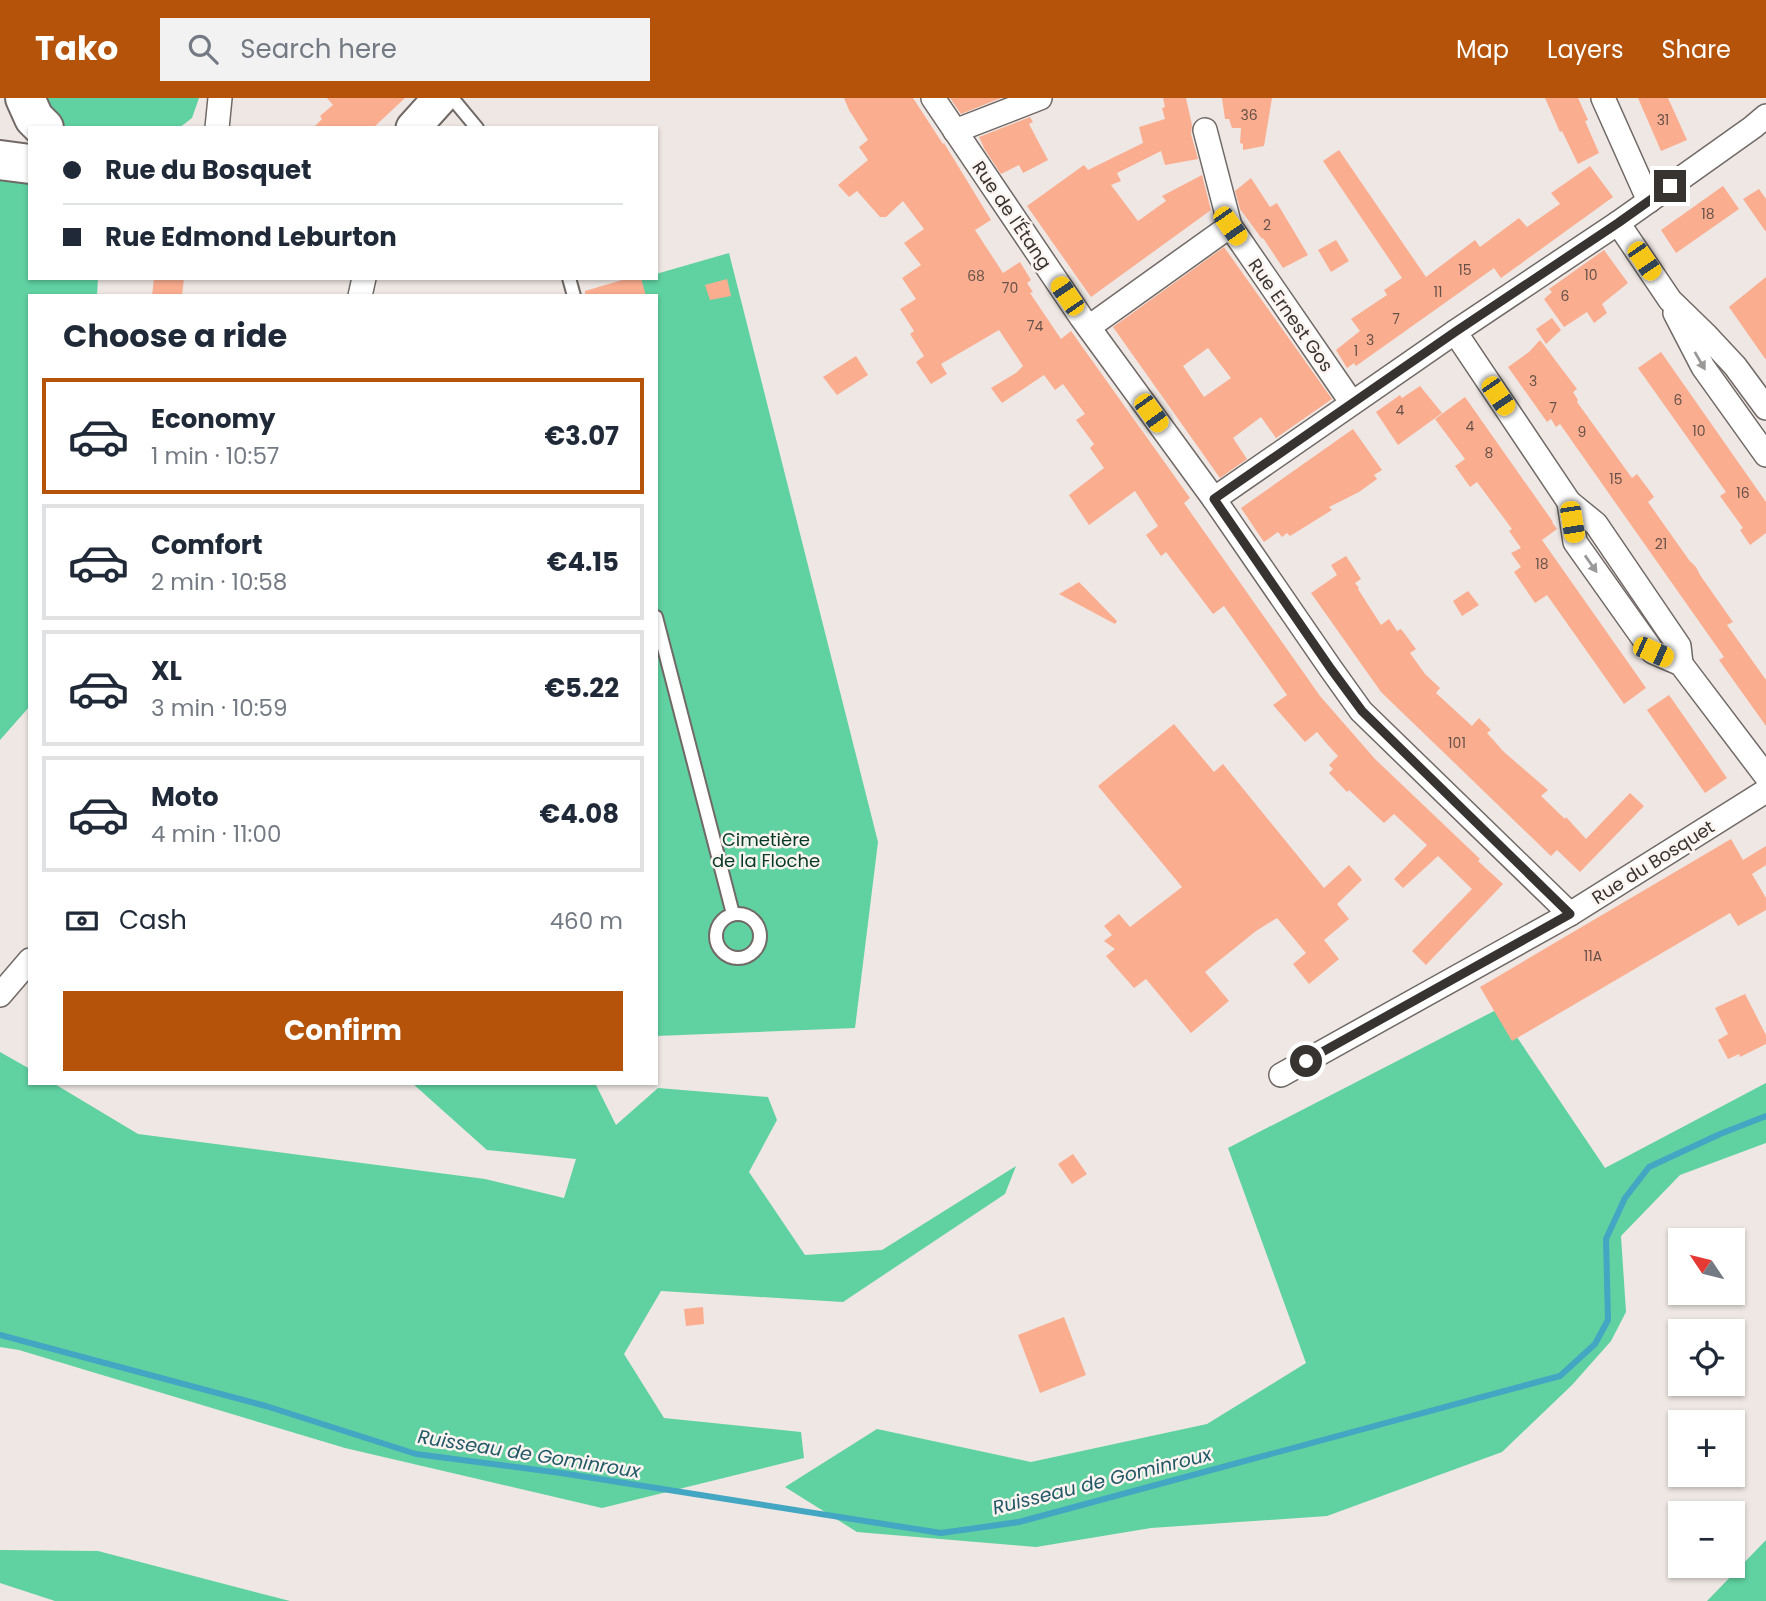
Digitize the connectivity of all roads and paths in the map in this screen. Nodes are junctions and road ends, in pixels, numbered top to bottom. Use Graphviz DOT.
graph roads {
  1 [pos="24,98"];
  2 [pos="220,98"];
  3 [pos="440,98"];
  4 [pos="452,98"];
  5 [pos="933,98"];
  6 [pos="1040,98"];
  7 [pos="1603,98"];
  8 [pos="1766,116"];
  9 [pos="42,126"];
  10 [pos="216,126"];
  11 [pos="415,126"];
  12 [pos="475,126"];
  13 [pos="1205,130"];
  14 [pos="955,131"];
  15 [pos="0,160"];
  16 [pos="28,164"];
  17 [pos="1649,201"];
  18 [pos="1618,223"];
  19 [pos="1230,226"];
  20 [pos="1670,300"];
  21 [pos="1088,327"];
  22 [pos="1455,332"];
  23 [pos="1352,403"];
  24 [pos="1766,408"];
  25 [pos="1766,455"];
  26 [pos="1214,499"];
  27 [pos="658,625"];
  28 [pos="1766,776"];
  29 [pos="1766,792"];
  30 [pos="733,914"];
  31 [pos="1570,914"];
  32 [pos="28,962"];
  33 [pos="0,995"];
  34 [pos="1281,1075"];
  1 -- 9 [label="highway"];
  2 -- 10 [label="street"];
  3 -- 11 [label="street"];
  4 -- 12 [label="lane"];
  5 -- 14 [label="street, Rue de l'Étang"];
  6 -- 14 [label="street"];
  7 -- 17 [label="street"];
  8 -- 17 [label="street"];
  13 -- 19 [label="street, Rue Ernest Gos"];
  14 -- 21 [label="street, Rue de l'Étang"];
  15 -- 16 [label="highway"];
  17 -- 18 [label="street"];
  18 -- 20 [label="street"];
  18 -- 22 [label="street"];
  19 -- 21 [label="street"];
  19 -- 23 [label="street, Rue Ernest Gos"];
  20 -- 24 [label="street"];
  20 -- 25 [label="street, one-way"];
  21 -- 26 [label="street, Rue de l'Étang"];
  22 -- 23 [label="street"];
  22 -- 28 [label="street"];
  23 -- 26 [label="street"];
  26 -- 31 [label="street, Rue de l'Étang"];
  27 -- 30 [label="lane"];
  29 -- 31 [label="street, Rue du Bosquet"];
  31 -- 34 [label="street, Rue du Bosquet"];
  32 -- 33 [label="street"];
}
